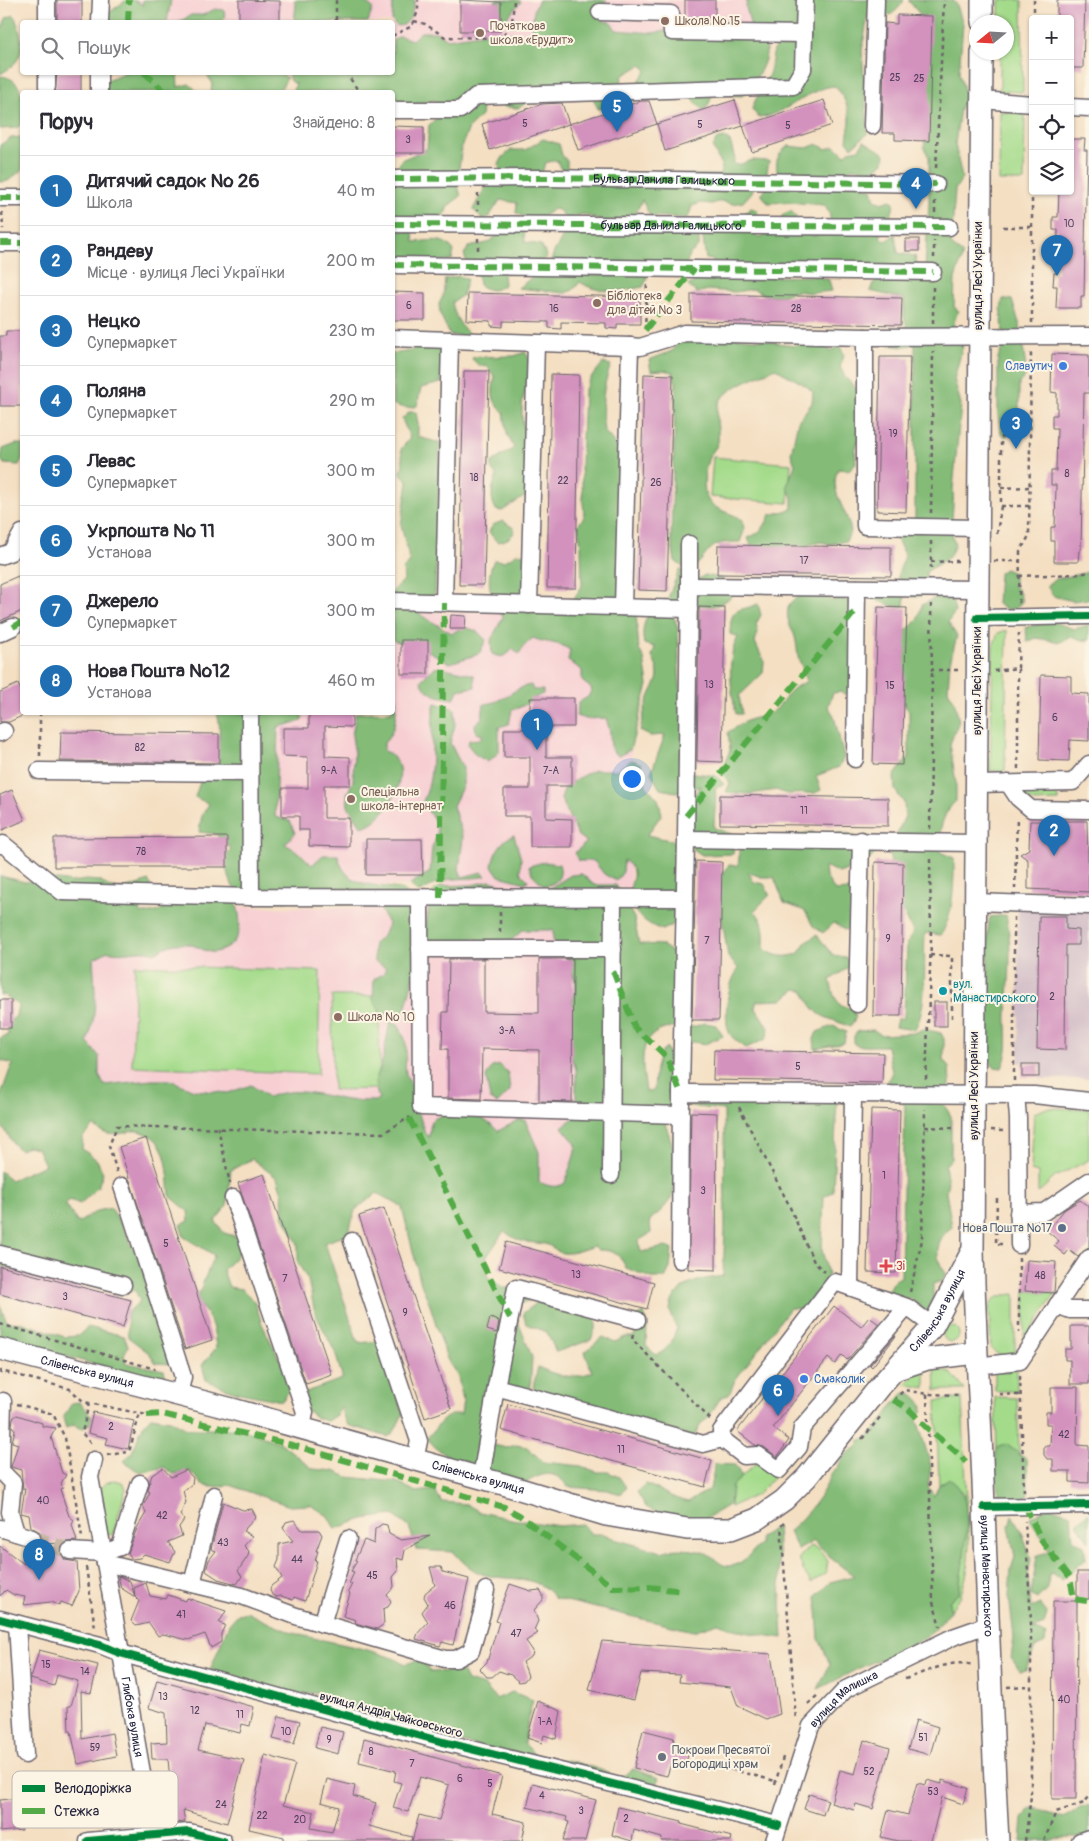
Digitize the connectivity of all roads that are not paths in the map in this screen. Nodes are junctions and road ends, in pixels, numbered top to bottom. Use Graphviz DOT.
graph roads {
  1 [pos="47,0"];
  2 [pos="101,0"];
  3 [pos="804,0"];
  4 [pos="876,0"];
  5 [pos="982,0"];
  6 [pos="600,12"];
  7 [pos="982,15"];
  8 [pos="47,20"];
  9 [pos="100,20"];
  10 [pos="804,34"];
  11 [pos="982,60"];
  12 [pos="100,75"];
  13 [pos="99,90"];
  14 [pos="981,100"];
  15 [pos="1029,104"];
  16 [pos="1074,106"];
  17 [pos="1089,108"];
  18 [pos="395,110"];
  19 [pos="872,126"];
  20 [pos="395,179"];
  21 [pos="936,184"];
  22 [pos="1,198"];
  23 [pos="20,198"];
  24 [pos="395,224"];
  25 [pos="949,227"];
  26 [pos="1,243"];
  27 [pos="20,243"];
  28 [pos="395,265"];
  29 [pos="933,272"];
  30 [pos="865,336"];
  31 [pos="1089,336"];
  32 [pos="978,337"];
  33 [pos="395,338"];
  34 [pos="450,340"];
  35 [pos="536,344"];
  36 [pos="635,347"];
  37 [pos="978,528"];
  38 [pos="20,536"];
  39 [pos="689,544"];
  40 [pos="0,556"];
  41 [pos="689,586"];
  42 [pos="857,588"];
  43 [pos="978,590"];
  44 [pos="395,601"];
  45 [pos="444,602"];
  46 [pos="529,605"];
  47 [pos="623,607"];
  48 [pos="688,609"];
  49 [pos="1089,616"];
  50 [pos="978,618"];
  51 [pos="250,715"];
  52 [pos="855,759"];
  53 [pos="1089,764"];
  54 [pos="39,771"];
  55 [pos="250,772"];
  56 [pos="1008,783"];
  57 [pos="976,784"];
  58 [pos="1089,810"];
  59 [pos="686,838"];
  60 [pos="861,840"];
  61 [pos="976,843"];
  62 [pos="0,845"];
  63 [pos="251,897"];
  64 [pos="420,898"];
  65 [pos="613,898"];
  66 [pos="685,898"];
  67 [pos="976,902"];
  68 [pos="1089,906"];
  69 [pos="420,949"];
  70 [pos="613,949"];
  71 [pos="857,1004"];
  72 [pos="681,1093"];
  73 [pos="854,1094"];
  74 [pos="974,1094"];
  75 [pos="1016,1095"];
  76 [pos="1089,1102"];
  77 [pos="611,1114"];
  78 [pos="681,1115"];
  79 [pos="611,1175"];
  80 [pos="1089,1181"];
  81 [pos="122,1186"];
  82 [pos="233,1198"];
  83 [pos="1018,1213"];
  84 [pos="352,1241"];
  85 [pos="1019,1244"];
  86 [pos="972,1250"];
  87 [pos="0,1254"];
  88 [pos="1089,1258"];
  89 [pos="680,1260"];
  90 [pos="123,1285"];
  91 [pos="850,1287"];
  92 [pos="1057,1305"];
  93 [pos="906,1307"];
  94 [pos="1089,1310"];
  95 [pos="637,1320"];
  96 [pos="937,1320"];
  97 [pos="974,1324"];
  98 [pos="0,1349"];
  99 [pos="968,1358"];
  100 [pos="897,1369"];
  101 [pos="496,1387"];
  102 [pos="179,1396"];
  103 [pos="4,1401"];
  104 [pos="302,1428"];
  105 [pos="721,1435"];
  106 [pos="94,1460"];
  107 [pos="415,1460"];
  108 [pos="481,1478"];
  109 [pos="140,1483"];
  110 [pos="214,1495"];
  111 [pos="1089,1505"];
  112 [pos="984,1507"];
  113 [pos="8,1530"];
  114 [pos="32,1538"];
  115 [pos="348,1539"];
  116 [pos="77,1551"];
  117 [pos="104,1558"];
  118 [pos="192,1584"];
  119 [pos="486,1590"];
  120 [pos="0,1619"];
  121 [pos="17,1624"];
  122 [pos="322,1624"];
  123 [pos="987,1625"];
  124 [pos="120,1653"];
  125 [pos="24,1755"];
  126 [pos="141,1771"];
  127 [pos="778,1824"];
  128 [pos="153,1838"];
  129 [pos="1089,1838"];
  130 [pos="88,1841"];
  131 [pos="223,1841"];
  132 [pos="774,1841"];
  133 [pos="998,1841"];
  134 [pos="1080,1841"];
  1 -- 8 [label="street"];
  2 -- 9 [label="street"];
  3 -- 10 [label="street"];
  4 -- 19 [label="street"];
  5 -- 7 [label="main road"];
  6 -- 10 [label="street"];
  10 -- 18 [label="street"];
  11 -- 14 [label="main road, вулиця Лесі Українки"];
  12 -- 13 [label="street"];
  14 -- 15 [label="street"];
  14 -- 32 [label="main road, вулиця Лесі Українки"];
  16 -- 17 [label="street"];
  20 -- 21 [label="street, Бульвар Данила Галицького"];
  22 -- 23 [label="street"];
  24 -- 25 [label="street, бульвар Данила Галицького"];
  26 -- 27 [label="street"];
  28 -- 29 [label="street"];
  30 -- 32 [label="street"];
  30 -- 36 [label="street"];
  30 -- 37 [label="street"];
  31 -- 32 [label="street"];
  32 -- 37 [label="main road, вулиця Лесі Українки"];
  33 -- 34 [label="street"];
  34 -- 35 [label="street"];
  34 -- 45 [label="street"];
  35 -- 36 [label="street"];
  35 -- 46 [label="street"];
  36 -- 47 [label="street"];
  37 -- 43 [label="main road, вулиця Лесі Українки"];
  38 -- 40 [label="street"];
  39 -- 41 [label="street"];
  41 -- 42 [label="street"];
  41 -- 48 [label="street"];
  42 -- 43 [label="street"];
  42 -- 52 [label="street"];
  43 -- 50 [label="main road, вулиця Лесі Українки"];
  44 -- 45 [label="street"];
  45 -- 46 [label="street"];
  46 -- 47 [label="street"];
  47 -- 48 [label="street"];
  48 -- 59 [label="street"];
  49 -- 50 [label="street"];
  50 -- 57 [label="main road, вулиця Лесі Українки"];
  51 -- 55 [label="street"];
  53 -- 56 [label="street"];
  54 -- 55 [label="street"];
  55 -- 63 [label="street"];
  56 -- 57 [label="street"];
  56 -- 58 [label="street"];
  57 -- 61 [label="main road, вулиця Лесі Українки"];
  59 -- 60 [label="street"];
  59 -- 66 [label="street"];
  60 -- 61 [label="street"];
  60 -- 71 [label="street"];
  61 -- 67 [label="main road, вулиця Лесі Українки"];
  62 -- 63 [label="street"];
  63 -- 64 [label="street"];
  64 -- 65 [label="street"];
  64 -- 69 [label="street"];
  65 -- 66 [label="street"];
  65 -- 70 [label="street"];
  66 -- 72 [label="street"];
  67 -- 68 [label="street"];
  67 -- 74 [label="main road, вулиця Лесі Українки"];
  69 -- 70 [label="street"];
  69 -- 77 [label="street"];
  70 -- 77 [label="street"];
  72 -- 73 [label="street"];
  72 -- 78 [label="street"];
  73 -- 74 [label="street"];
  73 -- 91 [label="street"];
  74 -- 75 [label="street"];
  74 -- 86 [label="main road, вулиця Лесі Українки"];
  75 -- 76 [label="street"];
  75 -- 83 [label="street"];
  77 -- 78 [label="street"];
  77 -- 79 [label="street"];
  78 -- 89 [label="street"];
  80 -- 83 [label="street"];
  81 -- 102 [label="street"];
  82 -- 104 [label="street"];
  83 -- 85 [label="street"];
  84 -- 107 [label="street"];
  86 -- 96 [label="main road, Слівенська вулиця"];
  86 -- 97 [label="main road, вулиця Манастирського"];
  87 -- 90 [label="street"];
  88 -- 92 [label="street"];
  91 -- 93 [label="street"];
  91 -- 105 [label="street"];
  92 -- 94 [label="street"];
  92 -- 99 [label="street"];
  93 -- 96 [label="street"];
  93 -- 105 [label="street"];
  95 -- 101 [label="street"];
  96 -- 97 [label="main road"];
  96 -- 99 [label="main road"];
  96 -- 100 [label="main road, Слівенська вулиця"];
  97 -- 99 [label="main road, вулиця Манастирського"];
  98 -- 102 [label="main road, Слівенська вулиця"];
  99 -- 100 [label="main road, Слівенська вулиця"];
  99 -- 112 [label="main road, вулиця Манастирського"];
  100 -- 108 [label="main road, Слівенська вулиця"];
  101 -- 105 [label="street"];
  101 -- 108 [label="street"];
  102 -- 104 [label="main road, Слівенська вулиця"];
  103 -- 113 [label="street"];
  104 -- 107 [label="main road, Слівенська вулиця"];
  106 -- 117 [label="street, Глибока вулиця"];
  107 -- 108 [label="main road, Слівенська вулиця"];
  109 -- 117 [label="street"];
  110 -- 118 [label="street"];
  111 -- 112 [label="street"];
  112 -- 123 [label="main road, вулиця Манастирського"];
  113 -- 114 [label="street"];
  115 -- 122 [label="street"];
  116 -- 117 [label="street"];
  117 -- 118 [label="street"];
  117 -- 124 [label="street, Глибока вулиця"];
  118 -- 122 [label="street"];
  119 -- 122 [label="street"];
  120 -- 121 [label="street, вулиця Андрія Чайковського"];
  121 -- 124 [label="street, вулиця Андрія Чайковського"];
  121 -- 125 [label="street"];
  123 -- 127 [label="street, вулиця Малишка"];
  123 -- 133 [label="main road, вулиця Манастирського"];
  124 -- 126 [label="street, Глибока вулиця"];
  124 -- 127 [label="street, вулиця Андрія Чайковського"];
  127 -- 132 [label="street, вулиця Малишка"];
  128 -- 130 [label="street"];
  128 -- 131 [label="street"];
  129 -- 134 [label="street"];
}
